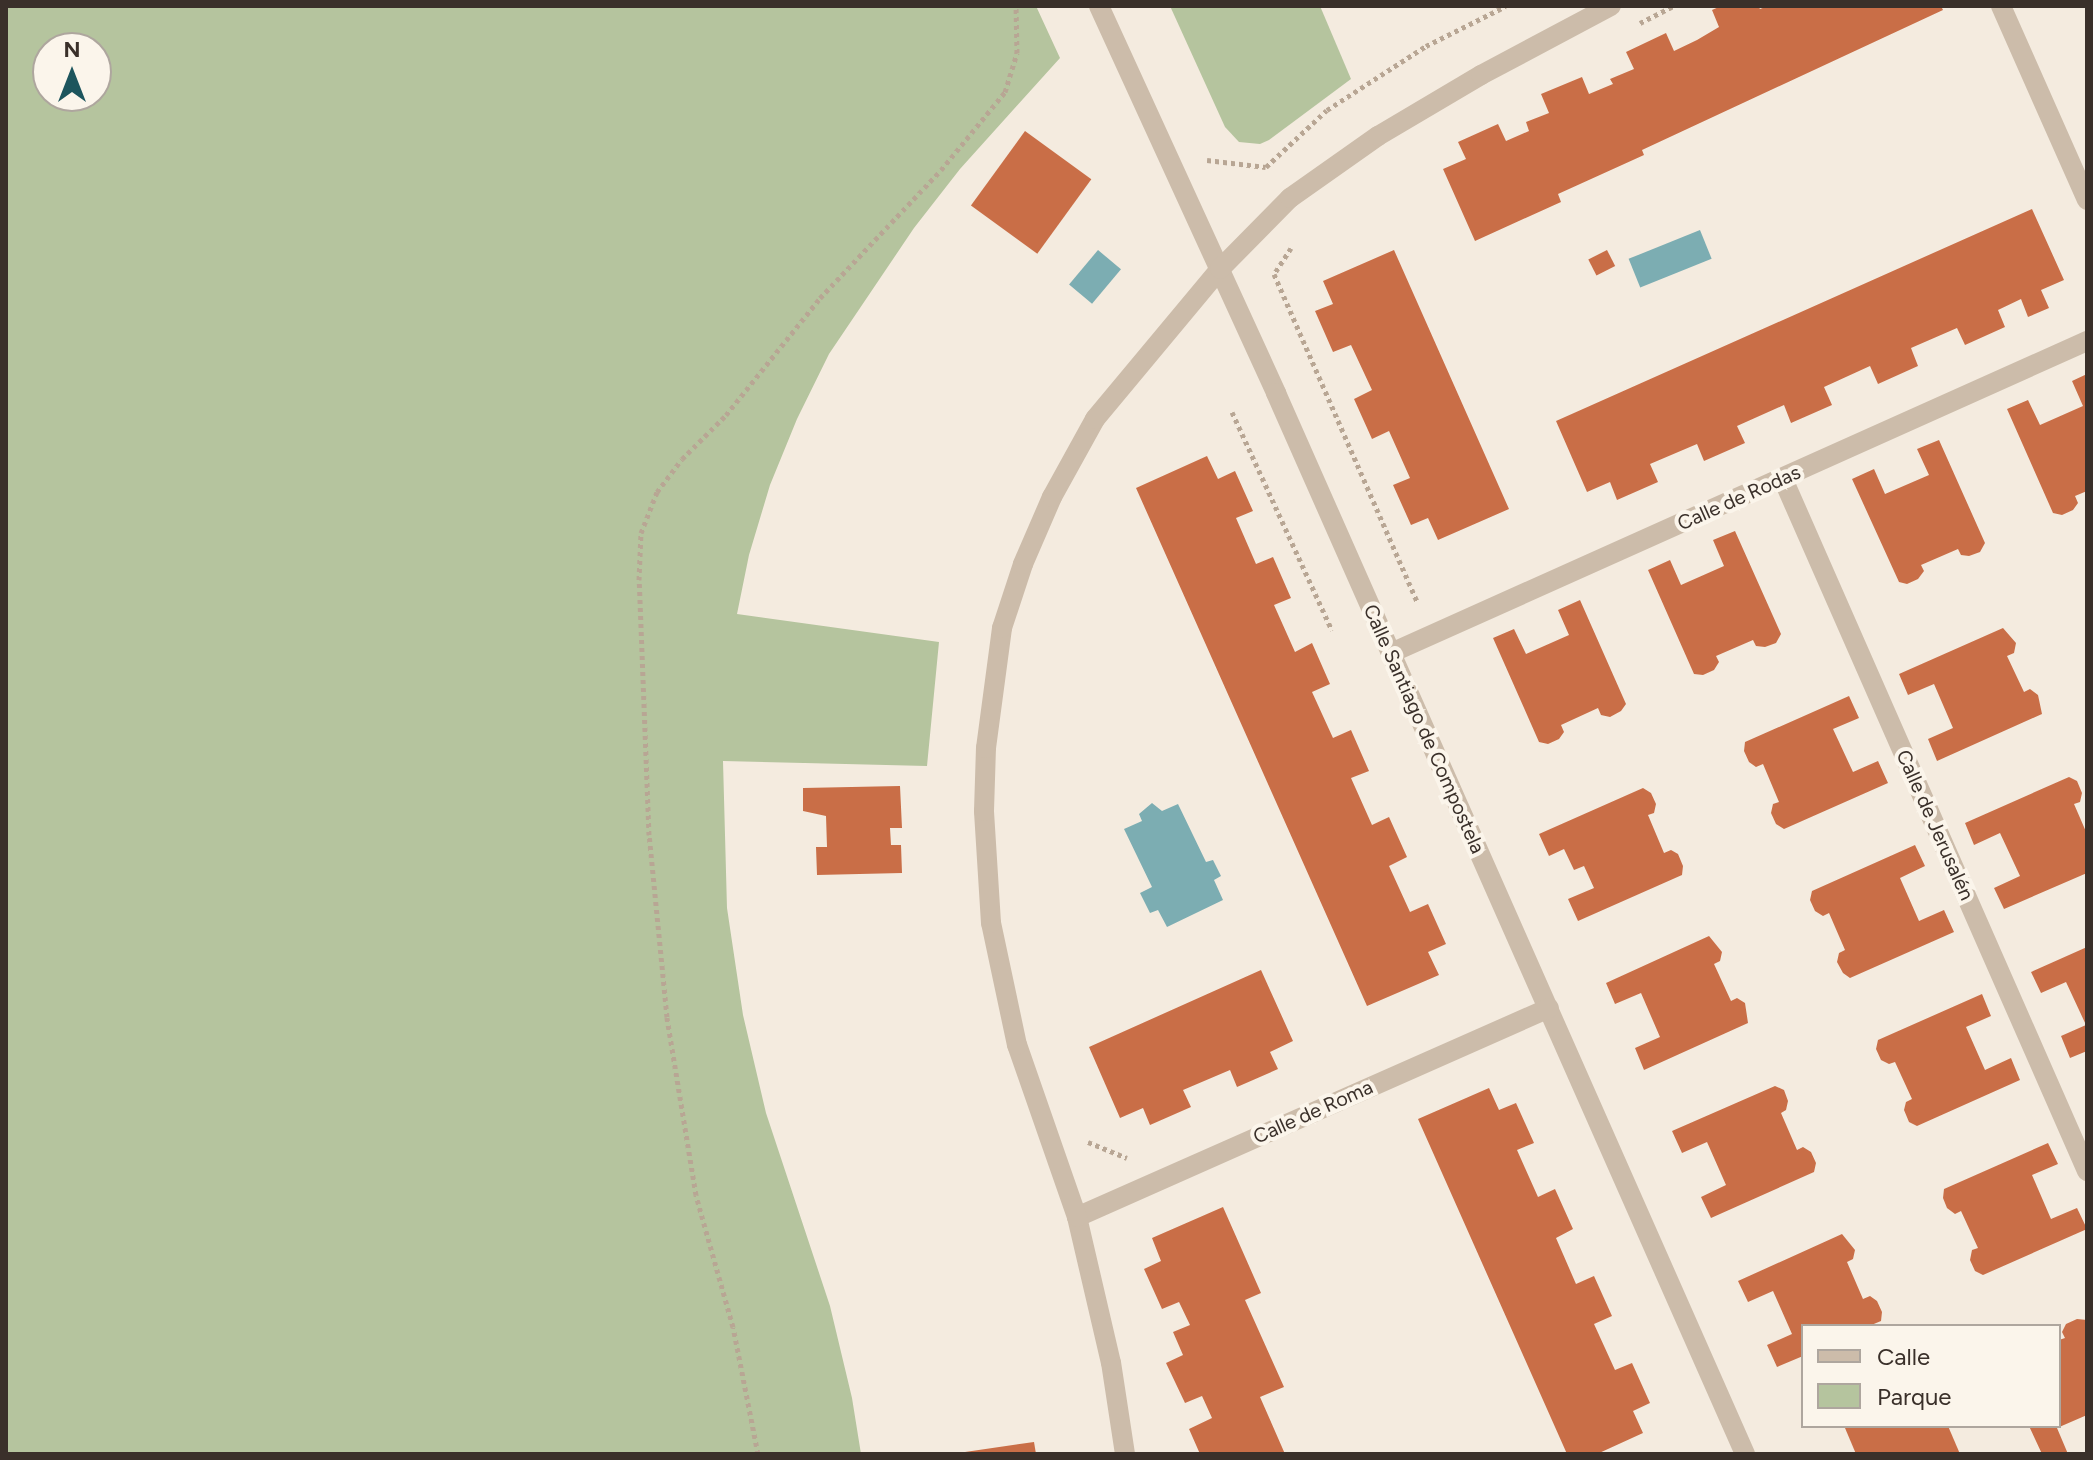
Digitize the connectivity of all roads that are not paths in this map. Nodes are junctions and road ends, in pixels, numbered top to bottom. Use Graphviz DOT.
graph roads {
  1 [pos="1099,6"];
  2 [pos="1611,6"];
  3 [pos="2001,6"];
  4 [pos="2087,200"];
  5 [pos="1220,269"];
  6 [pos="2087,341"];
  7 [pos="1783,479"];
  8 [pos="1391,653"];
  9 [pos="1549,1008"];
  10 [pos="2087,1171"];
  11 [pos="1077,1217"];
  12 [pos="1125,1454"];
  13 [pos="1745,1454"];
  1 -- 5 [label="street, Calle Santiago de Compostela"];
  2 -- 5 [label="street"];
  3 -- 4 [label="street"];
  5 -- 8 [label="street, Calle Santiago de Compostela"];
  5 -- 11 [label="street"];
  6 -- 7 [label="street, Calle de Rodas"];
  7 -- 8 [label="street, Calle de Rodas"];
  7 -- 10 [label="street, Calle de Jerusalén"];
  8 -- 9 [label="street, Calle Santiago de Compostela"];
  9 -- 11 [label="street, Calle de Roma"];
  9 -- 13 [label="street, Calle Santiago de Compostela"];
  11 -- 12 [label="street"];
}
